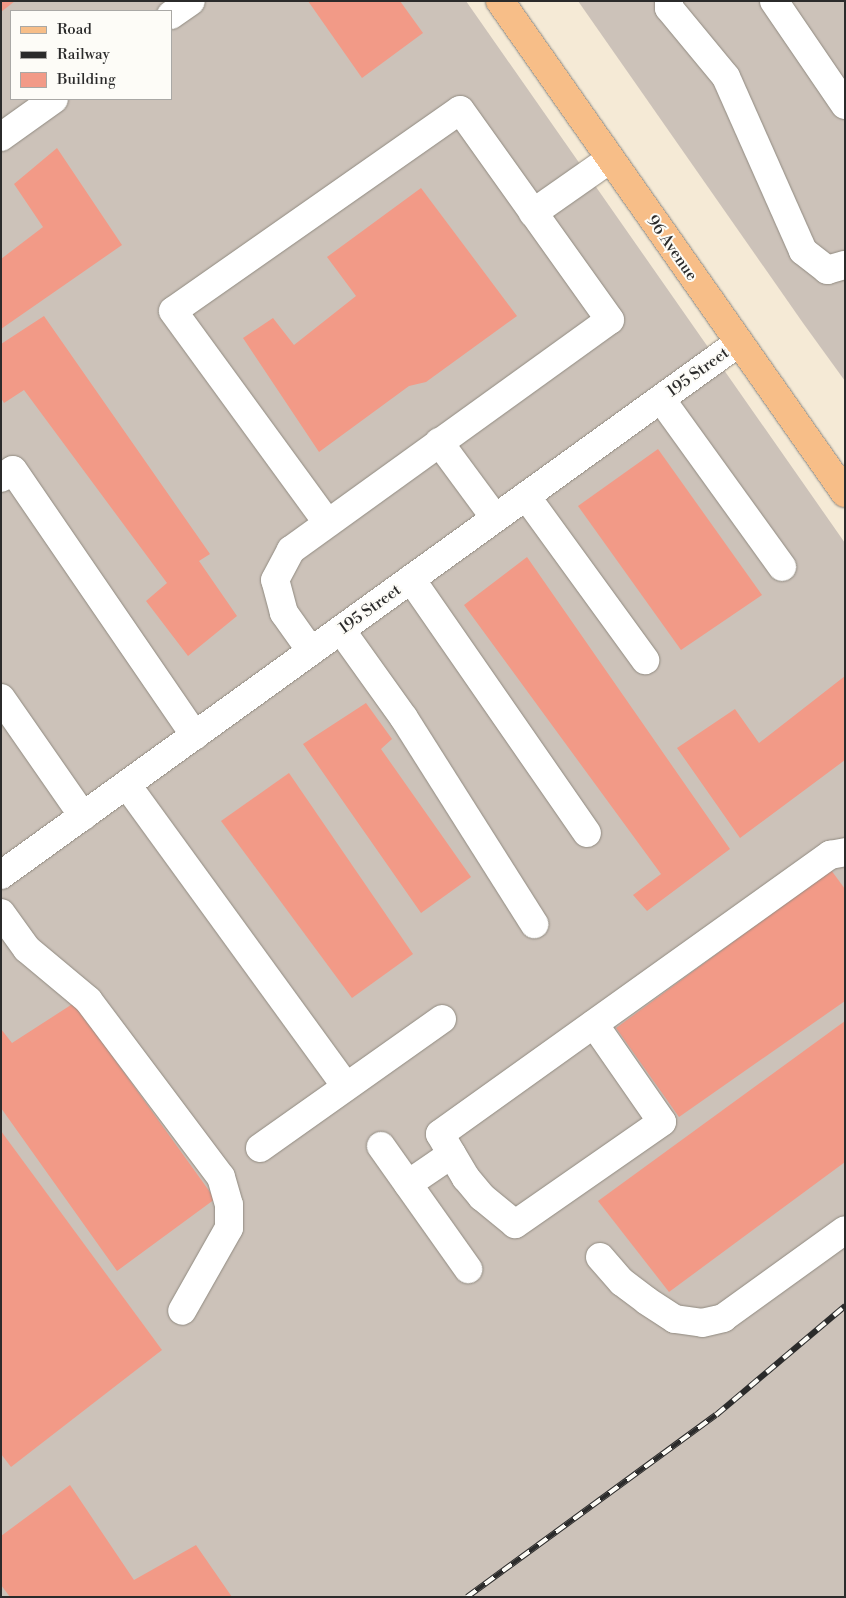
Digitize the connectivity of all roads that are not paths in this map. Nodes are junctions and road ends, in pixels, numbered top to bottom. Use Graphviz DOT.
graph roads {
  1 [pos="190,1"];
  2 [pos="500,1"];
  3 [pos="668,1"];
  4 [pos="774,1"];
  5 [pos="172,14"];
  6 [pos="53,100"];
  7 [pos="845,105"];
  8 [pos="1,136"];
  9 [pos="610,159"];
  10 [pos="533,213"];
  11 [pos="845,265"];
  12 [pos="738,343"];
  13 [pos="661,399"];
  14 [pos="439,442"];
  15 [pos="1,478"];
  16 [pos="845,494"];
  17 [pos="526,496"];
  18 [pos="495,518"];
  19 [pos="327,522"];
  20 [pos="782,567"];
  21 [pos="411,579"];
  22 [pos="341,630"];
  23 [pos="311,651"];
  24 [pos="646,660"];
  25 [pos="1,698"];
  26 [pos="195,736"];
  27 [pos="126,785"];
  28 [pos="83,816"];
  29 [pos="587,833"];
  30 [pos="845,852"];
  31 [pos="1,875"];
  32 [pos="1,913"];
  33 [pos="534,924"];
  34 [pos="442,1019"];
  35 [pos="594,1024"];
  36 [pos="345,1085"];
  37 [pos="381,1146"];
  38 [pos="260,1148"];
  39 [pos="452,1154"];
  40 [pos="408,1184"];
  41 [pos="845,1230"];
  42 [pos="600,1257"];
  43 [pos="468,1269"];
  44 [pos="182,1310"];
  1 -- 5 [label="street"];
  2 -- 9 [label="main road, 96 Avenue"];
  3 -- 11 [label="street"];
  4 -- 7 [label="street"];
  6 -- 8 [label="street"];
  9 -- 10 [label="street"];
  9 -- 12 [label="main road, 96 Avenue"];
  10 -- 14 [label="street"];
  10 -- 19 [label="street"];
  12 -- 13 [label="street, 195 Street"];
  12 -- 16 [label="main road, 96 Avenue"];
  13 -- 17 [label="street, 195 Street"];
  13 -- 20 [label="street"];
  14 -- 18 [label="street"];
  14 -- 19 [label="street"];
  15 -- 26 [label="street"];
  17 -- 18 [label="street, 195 Street"];
  17 -- 24 [label="street"];
  18 -- 21 [label="street, 195 Street"];
  19 -- 23 [label="street"];
  21 -- 22 [label="street, 195 Street"];
  21 -- 29 [label="street"];
  22 -- 23 [label="street, 195 Street"];
  22 -- 33 [label="street"];
  23 -- 26 [label="street, 195 Street"];
  25 -- 28 [label="street"];
  26 -- 27 [label="street, 195 Street"];
  27 -- 28 [label="street, 195 Street"];
  27 -- 36 [label="street"];
  28 -- 31 [label="street, 195 Street"];
  30 -- 35 [label="street"];
  32 -- 44 [label="street"];
  34 -- 36 [label="street"];
  35 -- 39 [label="street"];
  35 -- 39 [label="street"];
  36 -- 38 [label="street"];
  37 -- 40 [label="street"];
  39 -- 40 [label="street"];
  40 -- 43 [label="street"];
  41 -- 42 [label="street"];
}
